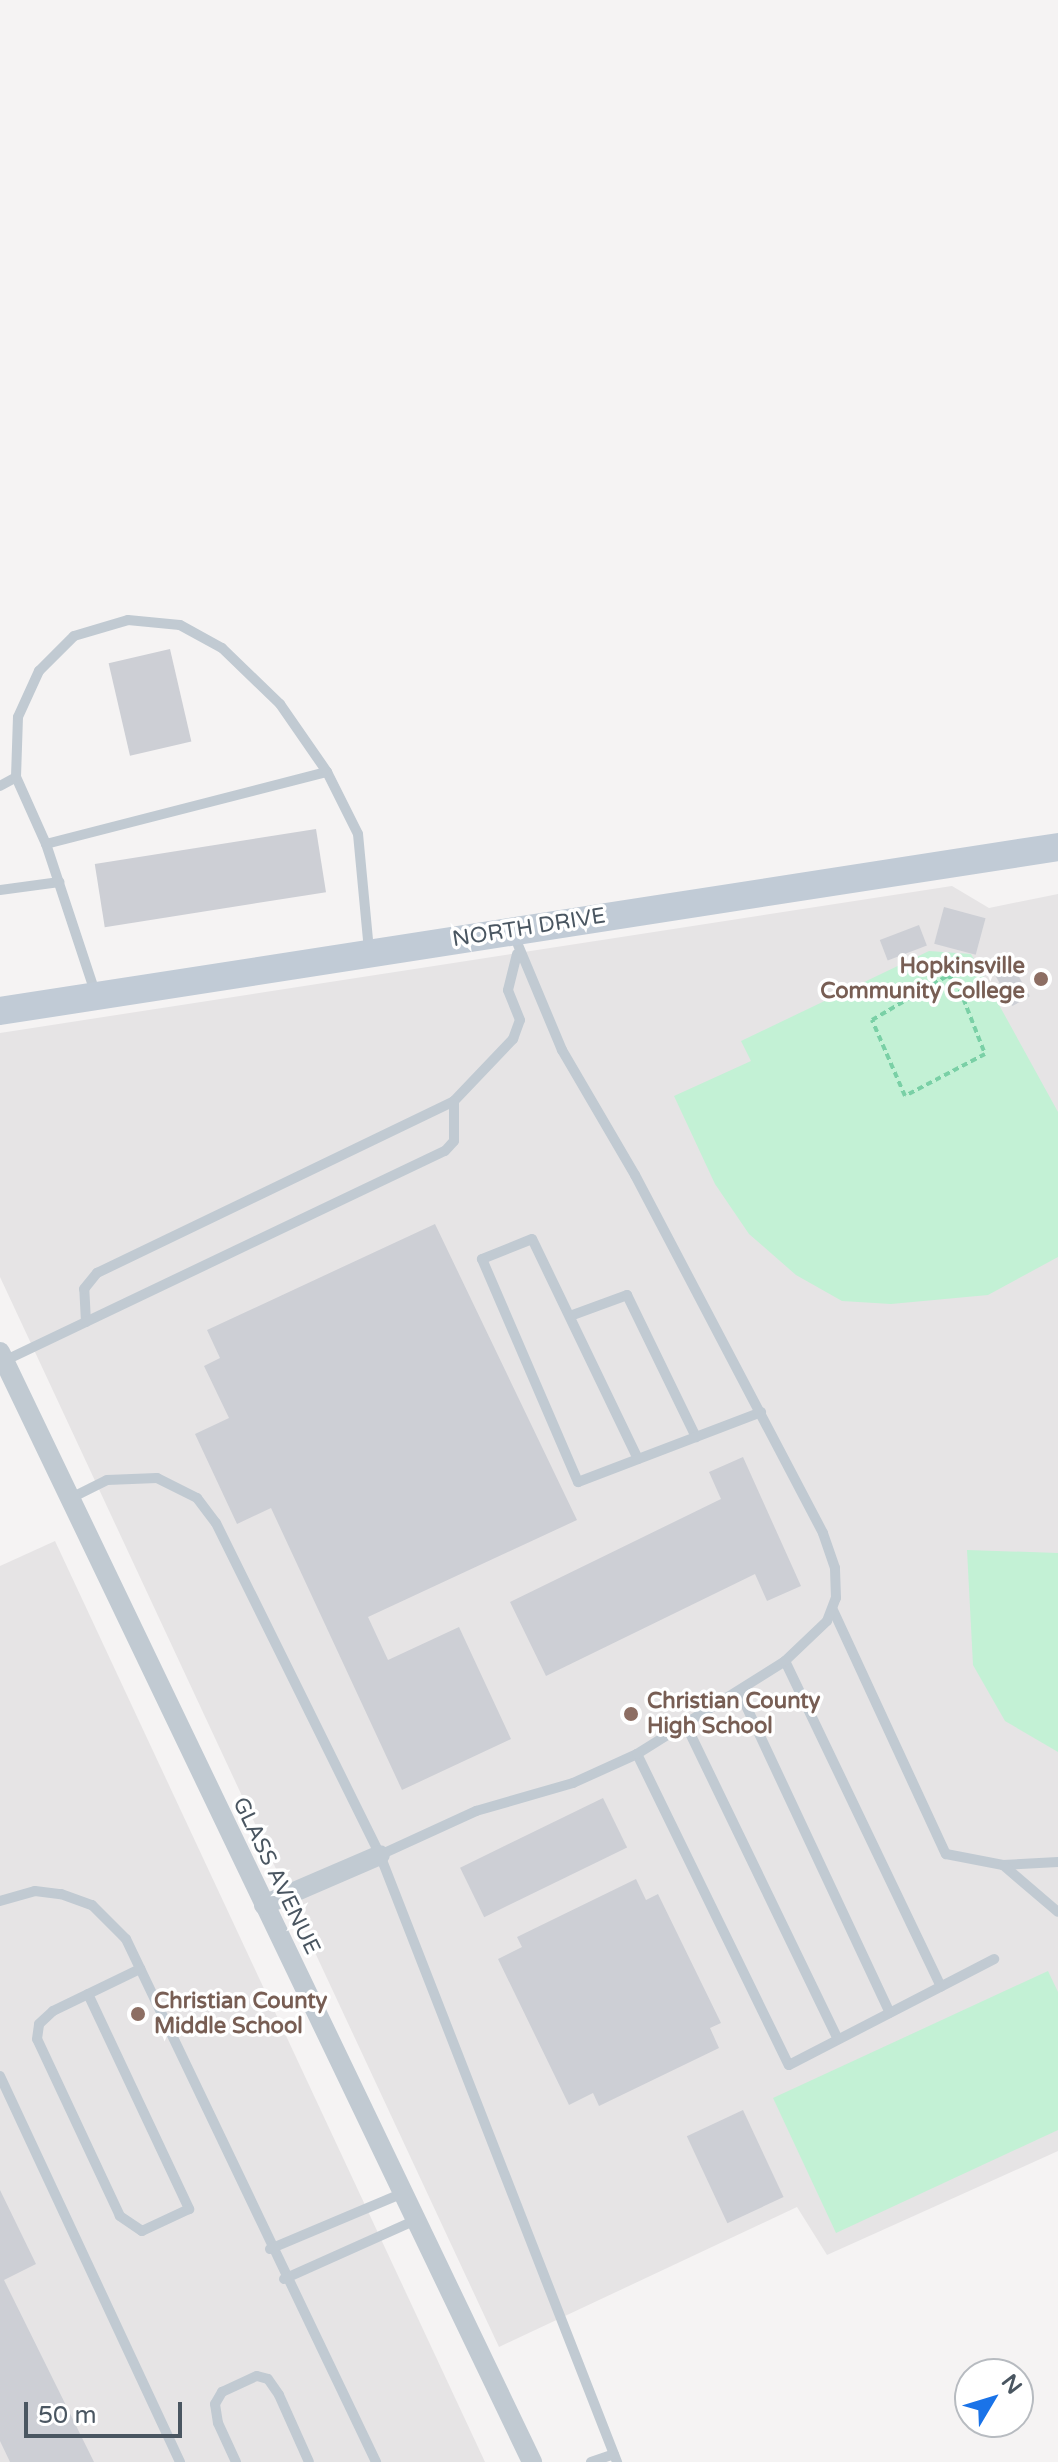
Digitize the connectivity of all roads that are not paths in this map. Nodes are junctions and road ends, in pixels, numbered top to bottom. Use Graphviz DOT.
graph roads {
  1 [pos="327,772"];
  2 [pos="16,777"];
  3 [pos="0,786"];
  4 [pos="46,844"];
  5 [pos="1058,847"];
  6 [pos="59,882"];
  7 [pos="0,890"];
  8 [pos="515,941"];
  9 [pos="369,953"];
  10 [pos="96,996"];
  11 [pos="0,1011"];
  12 [pos="454,1101"];
  13 [pos="570,1316"];
  14 [pos="86,1322"];
  15 [pos="2,1357"];
  16 [pos="761,1412"];
  17 [pos="696,1437"];
  18 [pos="638,1459"];
  19 [pos="69,1499"];
  20 [pos="833,1610"];
  21 [pos="785,1661"];
  22 [pos="740,1693"];
  23 [pos="686,1725"];
  24 [pos="637,1754"];
  25 [pos="380,1855"];
  26 [pos="1058,1862"];
  27 [pos="1003,1865"];
  28 [pos="0,1901"];
  29 [pos="264,1905"];
  30 [pos="1058,1912"];
  31 [pos="994,1959"];
  32 [pos="140,1969"];
  33 [pos="941,1986"];
  34 [pos="88,1994"];
  35 [pos="890,2013"];
  36 [pos="838,2039"];
  37 [pos="0,2076"];
  38 [pos="403,2193"];
  39 [pos="416,2220"];
  40 [pos="270,2249"];
  41 [pos="284,2279"];
  42 [pos="615,2458"];
  43 [pos="180,2462"];
  44 [pos="236,2462"];
  45 [pos="309,2462"];
  46 [pos="376,2462"];
  47 [pos="532,2462"];
  48 [pos="591,2462"];
  1 -- 2 [label="lane"];
  1 -- 4 [label="lane"];
  1 -- 9 [label="lane"];
  2 -- 3 [label="lane"];
  2 -- 4 [label="lane"];
  4 -- 6 [label="lane"];
  5 -- 8 [label="main road, NORTH DRIVE"];
  6 -- 7 [label="lane"];
  6 -- 10 [label="lane"];
  8 -- 9 [label="main road, NORTH DRIVE"];
  8 -- 12 [label="lane"];
  8 -- 16 [label="lane"];
  9 -- 10 [label="main road, NORTH DRIVE"];
  10 -- 11 [label="main road, NORTH DRIVE"];
  12 -- 14 [label="lane"];
  12 -- 14 [label="lane"];
  13 -- 17 [label="lane"];
  13 -- 18 [label="lane"];
  13 -- 18 [label="lane"];
  14 -- 15 [label="lane"];
  15 -- 19 [label="street, GLASS AVENUE"];
  16 -- 17 [label="lane"];
  16 -- 20 [label="lane"];
  17 -- 18 [label="lane"];
  19 -- 25 [label="lane"];
  19 -- 29 [label="street, GLASS AVENUE"];
  20 -- 21 [label="lane"];
  20 -- 27 [label="lane"];
  21 -- 22 [label="lane"];
  21 -- 33 [label="lane"];
  22 -- 23 [label="lane"];
  22 -- 35 [label="lane"];
  23 -- 24 [label="lane"];
  23 -- 36 [label="lane"];
  24 -- 25 [label="lane"];
  24 -- 36 [label="lane"];
  25 -- 29 [label="street"];
  25 -- 42 [label="lane"];
  26 -- 27 [label="lane"];
  27 -- 30 [label="lane"];
  28 -- 32 [label="lane"];
  29 -- 38 [label="street, GLASS AVENUE"];
  31 -- 33 [label="lane"];
  32 -- 34 [label="lane"];
  32 -- 40 [label="lane"];
  33 -- 35 [label="lane"];
  34 -- 34 [label="lane"];
  35 -- 36 [label="lane"];
  37 -- 43 [label="lane"];
  38 -- 39 [label="street, GLASS AVENUE"];
  38 -- 40 [label="lane"];
  39 -- 41 [label="lane"];
  39 -- 47 [label="street, GLASS AVENUE"];
  40 -- 41 [label="lane"];
  41 -- 46 [label="lane"];
  42 -- 48 [label="lane"];
  44 -- 45 [label="lane"];
}
